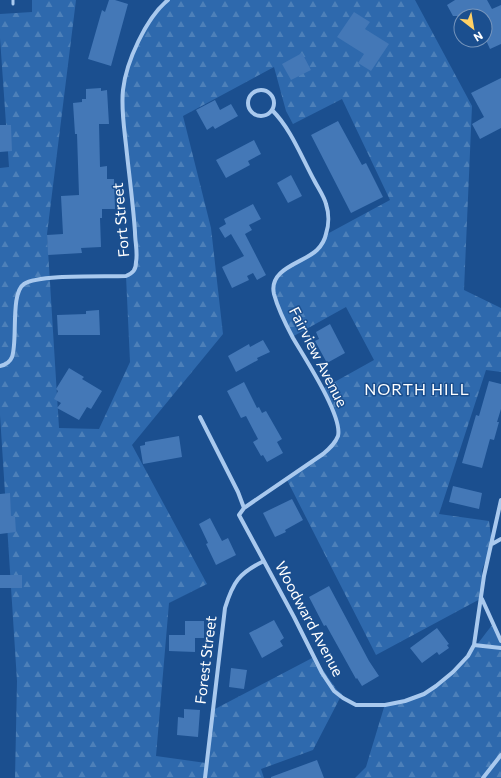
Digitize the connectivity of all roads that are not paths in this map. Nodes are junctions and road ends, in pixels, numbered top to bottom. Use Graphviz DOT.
graph roads {
  1 [pos="168,0"];
  2 [pos="272,110"];
  3 [pos="0,366"];
  4 [pos="200,417"];
  5 [pos="501,500"];
  6 [pos="244,508"];
  7 [pos="501,539"];
  8 [pos="492,544"];
  9 [pos="264,561"];
  10 [pos="482,599"];
  11 [pos="501,641"];
  12 [pos="474,645"];
  13 [pos="501,648"];
  14 [pos="501,755"];
  15 [pos="205,778"];
  16 [pos="483,778"];
  1 -- 3 [label="street, Fort Street"];
  2 -- 2 [label="street, Fairview Avenue"];
  2 -- 6 [label="street, Fairview Avenue"];
  4 -- 6 [label="street"];
  5 -- 8 [label="street, Woodward Avenue"];
  6 -- 9 [label="street, Woodward Avenue"];
  7 -- 8 [label="street"];
  8 -- 10 [label="street, Woodward Avenue"];
  9 -- 12 [label="street, Woodward Avenue"];
  9 -- 15 [label="street, Forest Street"];
  10 -- 11 [label="street, Woodward Avenue"];
  10 -- 12 [label="street, Woodward Avenue"];
  12 -- 13 [label="street"];
  14 -- 16 [label="street"];
}
